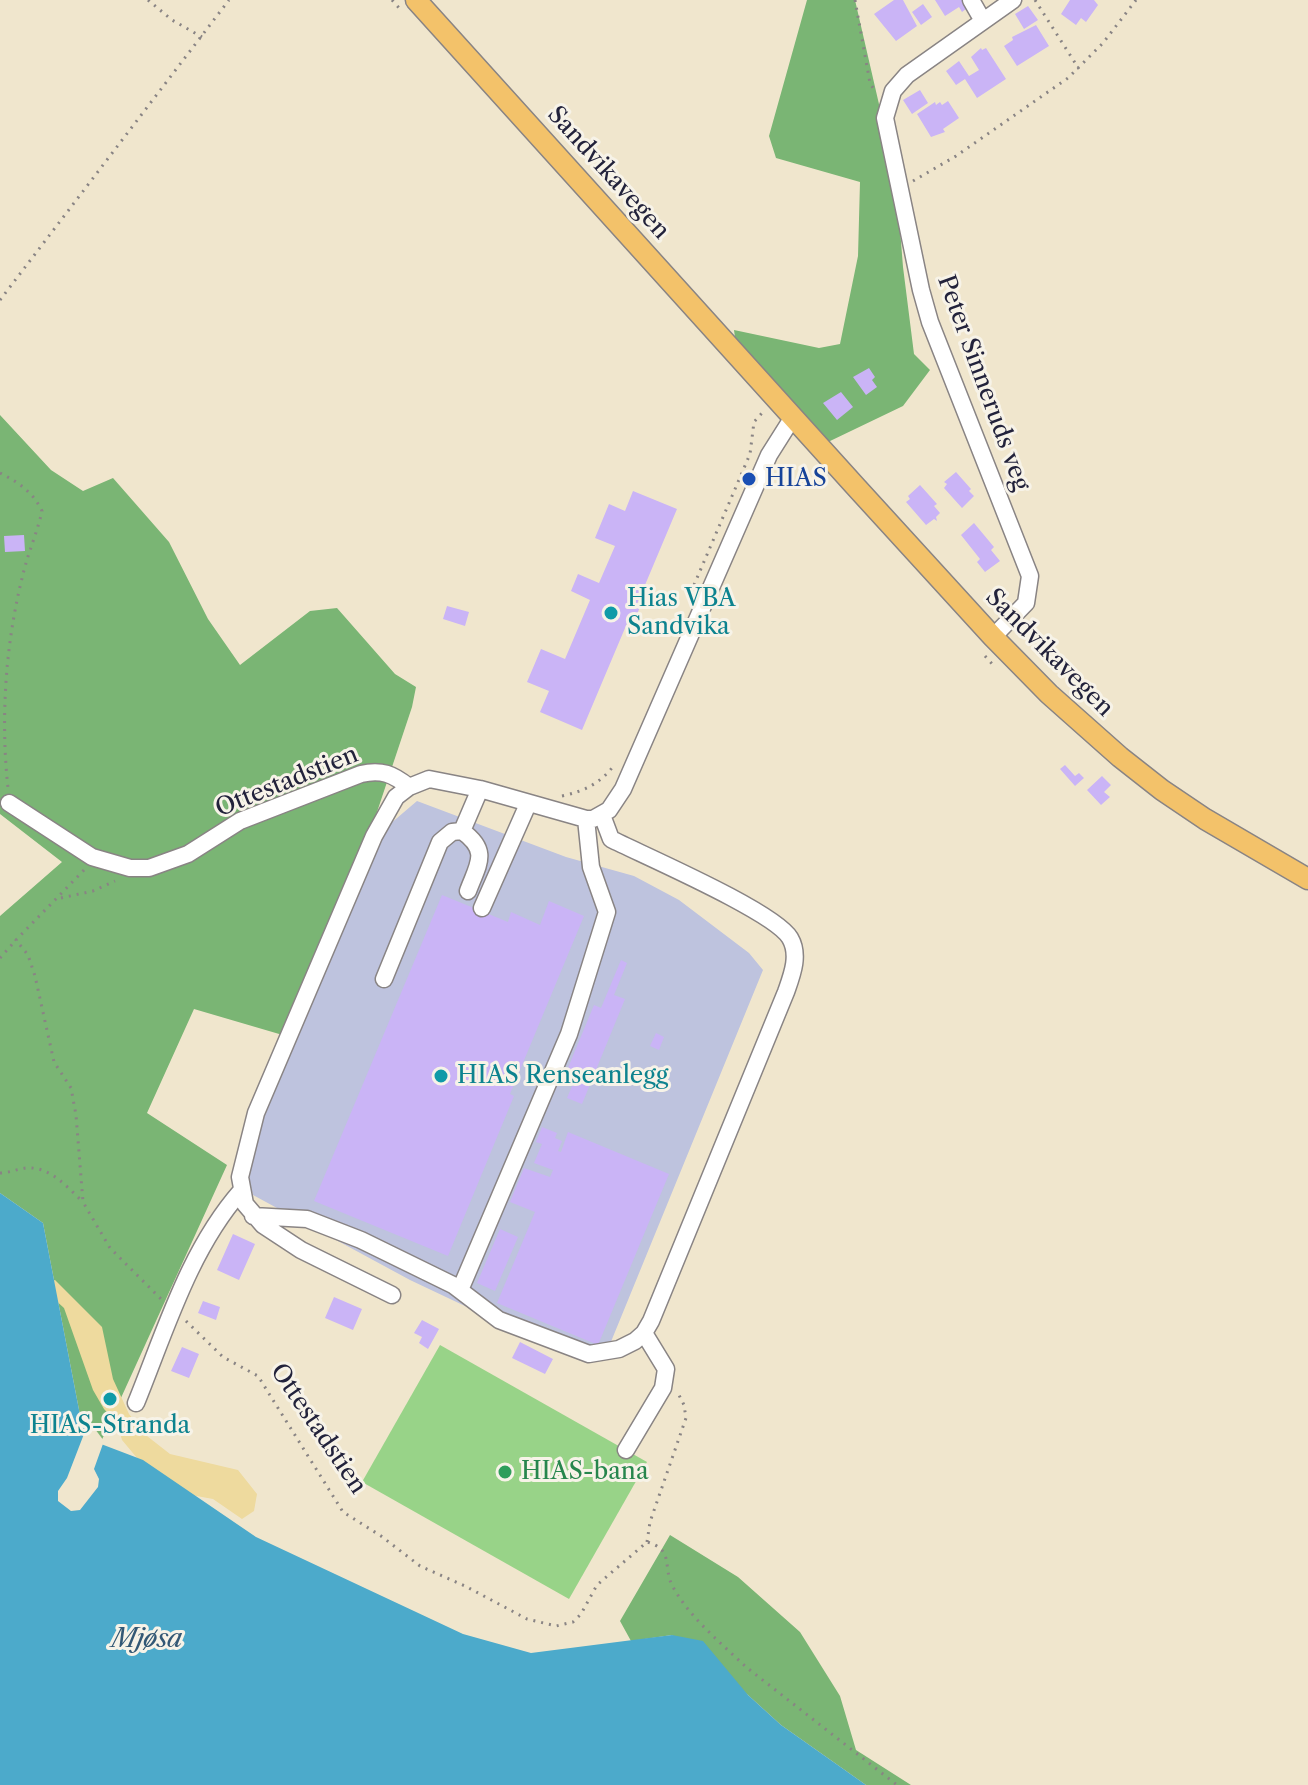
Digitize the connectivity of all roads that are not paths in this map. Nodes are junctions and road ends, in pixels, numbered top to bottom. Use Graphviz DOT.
graph roads {
  1 [pos="416,0"];
  2 [pos="971,0"];
  3 [pos="1013,0"];
  4 [pos="983,21"];
  5 [pos="793,417"];
  6 [pos="993,637"];
  7 [pos="409,787"];
  8 [pos="480,789"];
  9 [pos="9,803"];
  10 [pos="528,804"];
  11 [pos="594,817"];
  12 [pos="462,831"];
  13 [pos="1308,879"];
  14 [pos="468,891"];
  15 [pos="482,908"];
  16 [pos="384,979"];
  17 [pos="241,1191"];
  18 [pos="253,1216"];
  19 [pos="460,1290"];
  20 [pos="392,1295"];
  21 [pos="644,1333"];
  22 [pos="136,1403"];
  23 [pos="626,1450"];
  1 -- 5 [label="main road, Sandvikavegen"];
  2 -- 4 [label="street"];
  3 -- 4 [label="street"];
  4 -- 6 [label="street, Peter Sinneruds veg"];
  5 -- 6 [label="main road, Sandvikavegen"];
  5 -- 11 [label="street"];
  6 -- 13 [label="main road, Sandvikavegen"];
  7 -- 8 [label="street"];
  7 -- 9 [label="street, Ottestadstien"];
  7 -- 17 [label="street"];
  8 -- 10 [label="street"];
  8 -- 12 [label="street"];
  10 -- 11 [label="street"];
  10 -- 15 [label="street"];
  11 -- 19 [label="street"];
  11 -- 21 [label="street"];
  12 -- 14 [label="street"];
  12 -- 16 [label="street"];
  17 -- 18 [label="street"];
  17 -- 22 [label="street"];
  18 -- 19 [label="street"];
  18 -- 20 [label="street"];
  19 -- 21 [label="street"];
  21 -- 23 [label="street"];
}
